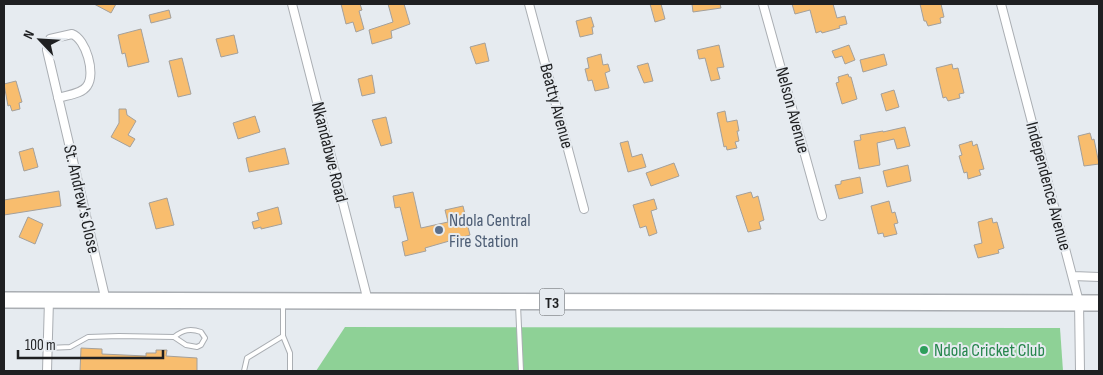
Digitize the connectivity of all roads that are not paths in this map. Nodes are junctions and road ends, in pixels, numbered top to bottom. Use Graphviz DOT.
graph roads {
  1 [pos="292,4"];
  2 [pos="529,4"];
  3 [pos="763,4"];
  4 [pos="1001,4"];
  5 [pos="58,98"];
  6 [pos="584,209"];
  7 [pos="822,216"];
  8 [pos="1073,276"];
  9 [pos="1099,277"];
  10 [pos="4,300"];
  11 [pos="49,300"];
  12 [pos="106,301"];
  13 [pos="284,301"];
  14 [pos="368,301"];
  15 [pos="518,302"];
  16 [pos="1079,302"];
  17 [pos="1099,302"];
  18 [pos="283,336"];
  19 [pos="174,337"];
  20 [pos="48,348"];
  21 [pos="47,371"];
  22 [pos="244,371"];
  23 [pos="290,371"];
  24 [pos="521,371"];
  25 [pos="1080,371"];
  1 -- 14 [label="street, Nkandabwe Road"];
  2 -- 6 [label="street, Beatty Avenue"];
  3 -- 7 [label="street, Nelson Avenue"];
  4 -- 8 [label="street, Independence Avenue"];
  5 -- 5 [label="street, St. Andrew's Close"];
  5 -- 12 [label="street, St. Andrew's Close"];
  8 -- 9 [label="street"];
  8 -- 16 [label="street, Independence Avenue"];
  10 -- 11 [label="highway, T3"];
  11 -- 12 [label="highway, T3"];
  11 -- 20 [label="street"];
  12 -- 13 [label="highway, T3"];
  13 -- 14 [label="highway, T3"];
  13 -- 18 [label="lane"];
  14 -- 15 [label="highway, T3"];
  15 -- 16 [label="highway, T3"];
  15 -- 24 [label="lane"];
  16 -- 17 [label="highway, T3"];
  16 -- 25 [label="street, Independence Avenue"];
  18 -- 22 [label="lane"];
  18 -- 23 [label="lane"];
  19 -- 19 [label="lane"];
  19 -- 20 [label="lane"];
  20 -- 21 [label="street"];
}
